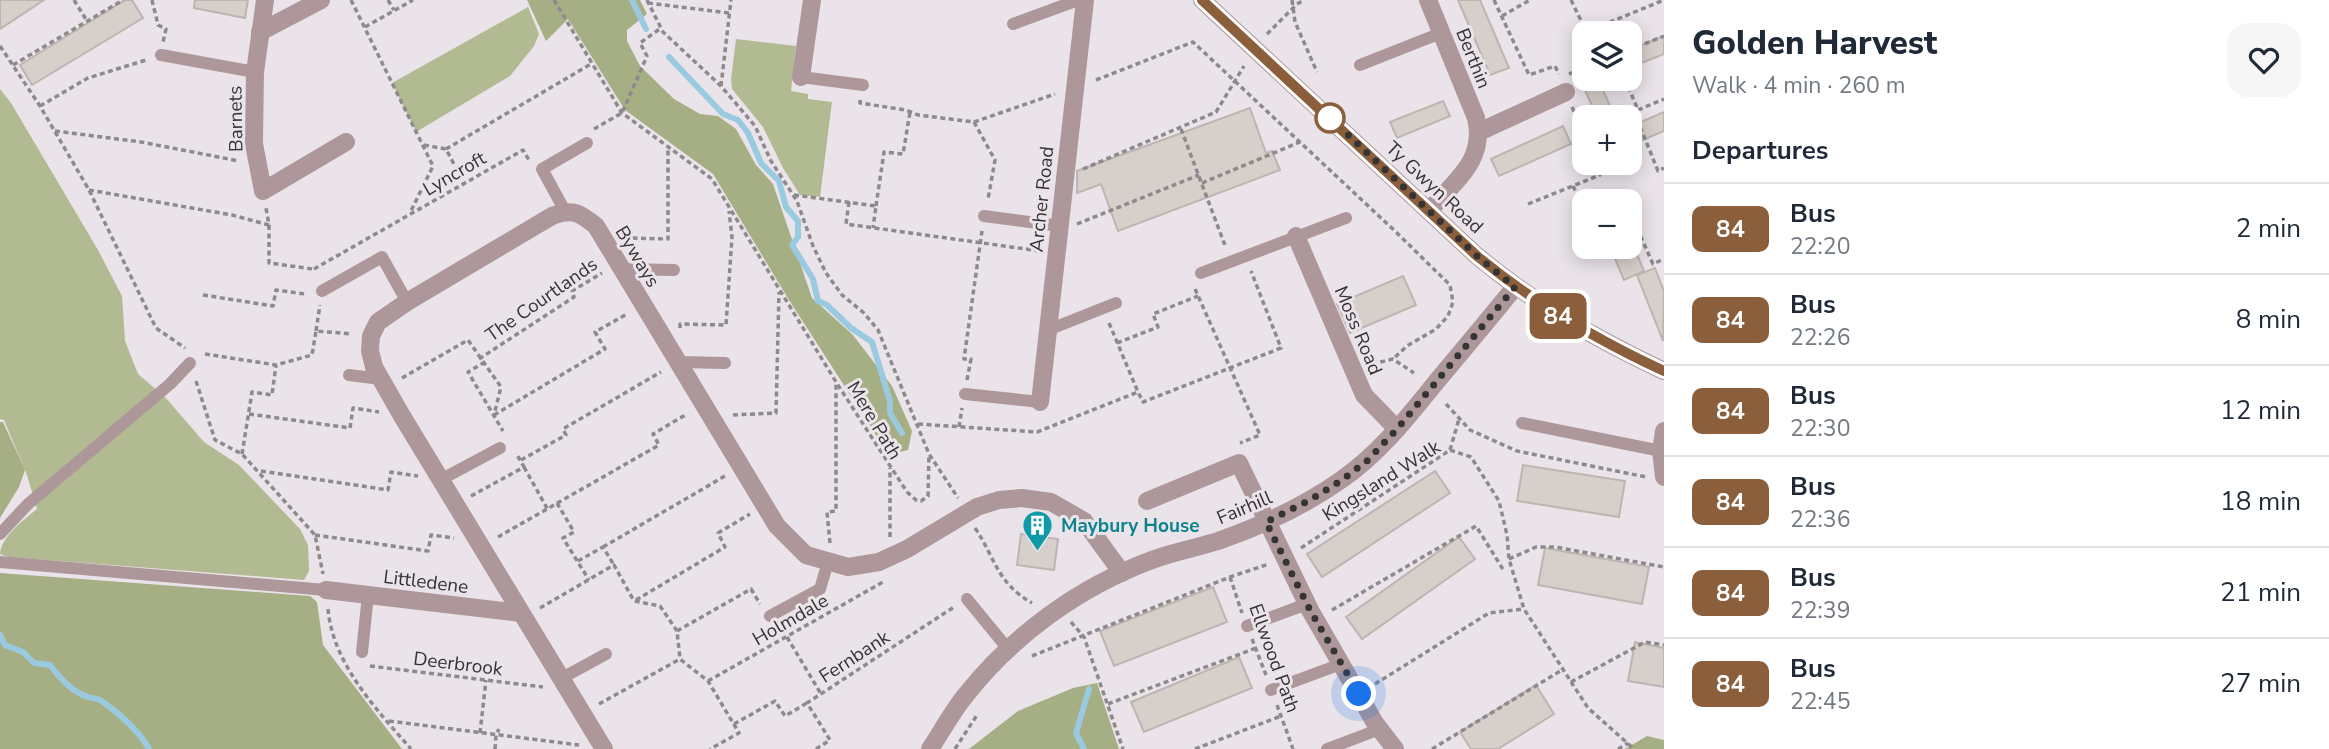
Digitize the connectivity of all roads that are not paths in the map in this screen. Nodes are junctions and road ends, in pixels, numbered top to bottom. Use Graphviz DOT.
graph roads {
  1 [pos="265,0"];
  2 [pos="321,0"];
  3 [pos="812,0"];
  4 [pos="1078,0"];
  5 [pos="1085,0"];
  6 [pos="1202,0"];
  7 [pos="1428,0"];
  8 [pos="1013,24"];
  9 [pos="260,32"];
  10 [pos="1441,33"];
  11 [pos="160,55"];
  12 [pos="1360,65"];
  13 [pos="255,72"];
  14 [pos="801,77"];
  15 [pos="863,85"];
  16 [pos="1566,92"];
  17 [pos="1479,132"];
  18 [pos="346,142"];
  19 [pos="587,143"];
  20 [pos="1430,210"];
  21 [pos="565,211"];
  22 [pos="984,216"];
  23 [pos="1346,218"];
  24 [pos="1060,226"];
  25 [pos="1296,236"];
  26 [pos="620,266"];
  27 [pos="674,270"];
  28 [pos="1202,273"];
  29 [pos="1515,287"];
  30 [pos="322,293"];
  31 [pos="407,302"];
  32 [pos="1116,303"];
  33 [pos="1048,330"];
  34 [pos="188,357"];
  35 [pos="678,362"];
  36 [pos="725,363"];
  37 [pos="1664,371"];
  38 [pos="349,375"];
  39 [pos="383,383"];
  40 [pos="965,394"];
  41 [pos="1040,402"];
  42 [pos="1522,422"];
  43 [pos="1397,429"];
  44 [pos="1664,431"];
  45 [pos="504,443"];
  46 [pos="1661,451"];
  47 [pos="1657,478"];
  48 [pos="442,479"];
  49 [pos="1147,501"];
  50 [pos="1266,522"];
  51 [pos="0,534"];
  52 [pos="0,562"];
  53 [pos="830,562"];
  54 [pos="1122,573"];
  55 [pos="326,590"];
  56 [pos="368,595"];
  57 [pos="967,599"];
  58 [pos="1311,612"];
  59 [pos="522,615"];
  60 [pos="770,616"];
  61 [pos="1247,626"];
  62 [pos="1008,649"];
  63 [pos="606,654"];
  64 [pos="359,658"];
  65 [pos="1341,664"];
  66 [pos="566,684"];
  67 [pos="1271,690"];
  68 [pos="1380,729"];
  69 [pos="604,749"];
  70 [pos="930,749"];
  71 [pos="1327,749"];
  72 [pos="1395,749"];
  1 -- 9 [label="street, Barnets"];
  2 -- 9 [label="street"];
  3 -- 14 [label="street"];
  4 -- 8 [label="lane"];
  5 -- 24 [label="street, Archer Road"];
  6 -- 20 [label="street, Ty Gwyn Road"];
  7 -- 10 [label="street, Berthin"];
  9 -- 13 [label="street, Barnets"];
  10 -- 12 [label="lane"];
  10 -- 17 [label="street, Berthin"];
  11 -- 13 [label="lane"];
  13 -- 18 [label="street, Barnets"];
  14 -- 15 [label="lane"];
  16 -- 17 [label="street"];
  17 -- 20 [label="street"];
  19 -- 21 [label="lane"];
  20 -- 29 [label="street, Ty Gwyn Road"];
  21 -- 26 [label="street, Byways"];
  21 -- 31 [label="street"];
  22 -- 24 [label="lane"];
  23 -- 25 [label="lane"];
  24 -- 33 [label="street, Archer Road"];
  25 -- 28 [label="lane"];
  25 -- 43 [label="street, Moss Road"];
  26 -- 27 [label="lane"];
  26 -- 35 [label="street, Byways"];
  29 -- 37 [label="street, Ty Gwyn Road"];
  29 -- 43 [label="street, Fairhill"];
  30 -- 31 [label="lane"];
  31 -- 39 [label="street"];
  32 -- 33 [label="lane"];
  33 -- 41 [label="street, Archer Road"];
  34 -- 51 [label="lane"];
  35 -- 36 [label="lane"];
  35 -- 53 [label="street, Byways"];
  38 -- 39 [label="lane"];
  39 -- 48 [label="street"];
  40 -- 41 [label="lane"];
  42 -- 46 [label="lane"];
  43 -- 50 [label="street, Fairhill"];
  44 -- 46 [label="street"];
  45 -- 48 [label="lane"];
  46 -- 47 [label="street"];
  48 -- 59 [label="street"];
  49 -- 50 [label="street"];
  50 -- 54 [label="street, Fairhill"];
  50 -- 58 [label="street"];
  52 -- 55 [label="lane"];
  53 -- 54 [label="street, Byways"];
  53 -- 60 [label="lane"];
  54 -- 62 [label="street, Fairhill"];
  55 -- 56 [label="street, Littledene"];
  56 -- 59 [label="street, Littledene"];
  56 -- 64 [label="lane"];
  57 -- 62 [label="lane"];
  58 -- 61 [label="lane"];
  58 -- 65 [label="street"];
  59 -- 66 [label="street"];
  62 -- 70 [label="street, Fairhill"];
  63 -- 66 [label="lane"];
  65 -- 67 [label="lane"];
  65 -- 68 [label="street"];
  66 -- 69 [label="street"];
  68 -- 71 [label="lane"];
  68 -- 72 [label="street"];
}
